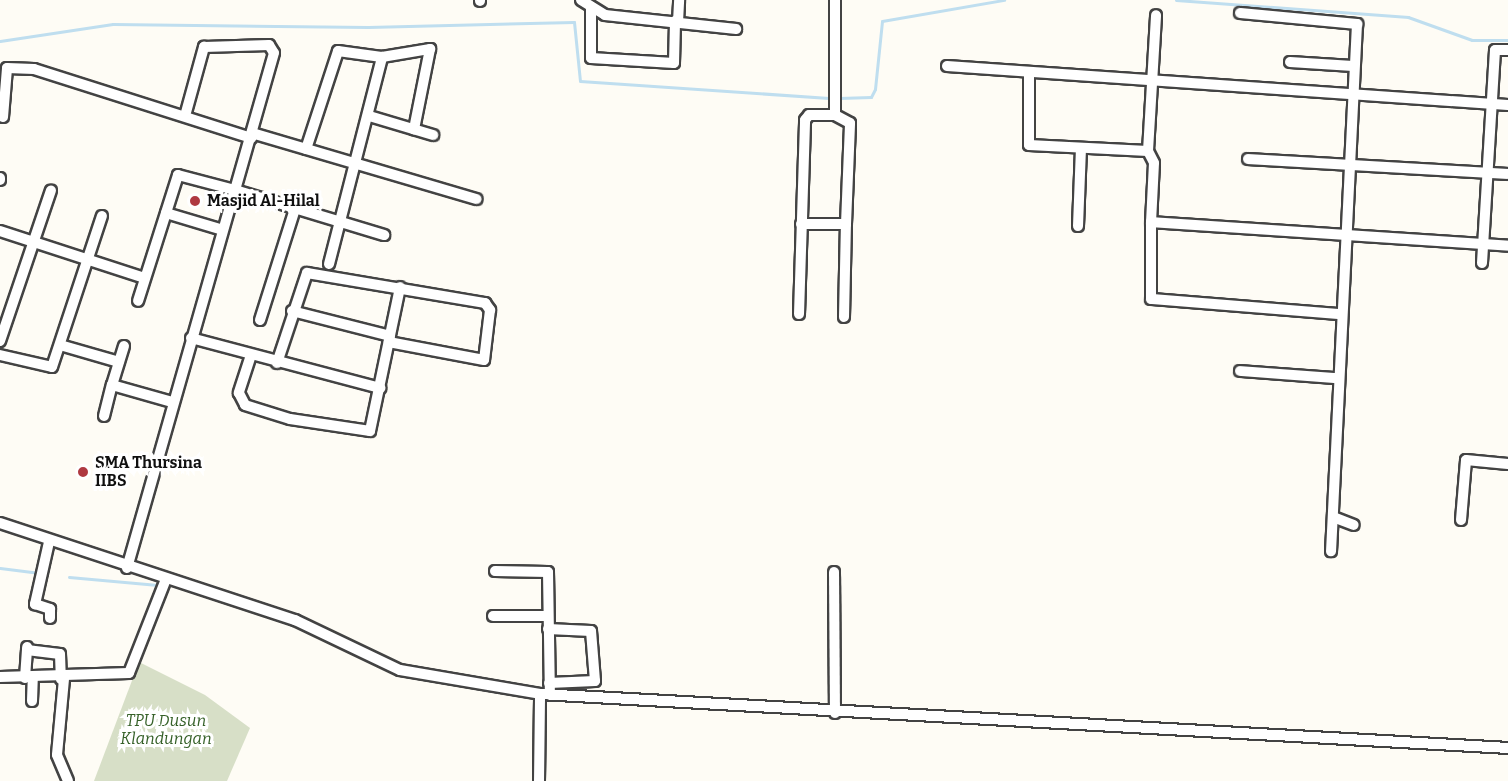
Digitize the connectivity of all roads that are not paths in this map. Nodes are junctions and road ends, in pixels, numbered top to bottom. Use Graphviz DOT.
graph roads {
  1 [pos="581,0"];
  2 [pos="679,0"];
  3 [pos="835,0"];
  4 [pos="591,8"];
  5 [pos="1240,13"];
  6 [pos="1156,15"];
  7 [pos="676,22"];
  8 [pos="736,29"];
  9 [pos="1508,50"];
  10 [pos="382,57"];
  11 [pos="1290,62"];
  12 [pos="947,66"];
  13 [pos="1353,66"];
  14 [pos="1029,73"];
  15 [pos="1151,79"];
  16 [pos="1351,94"];
  17 [pos="1490,104"];
  18 [pos="1508,105"];
  19 [pos="185,116"];
  20 [pos="369,116"];
  21 [pos="835,116"];
  22 [pos="3,117"];
  23 [pos="414,129"];
  24 [pos="433,135"];
  25 [pos="252,136"];
  26 [pos="1081,148"];
  27 [pos="306,149"];
  28 [pos="1148,151"];
  29 [pos="1248,159"];
  30 [pos="1347,164"];
  31 [pos="358,166"];
  32 [pos="1486,174"];
  33 [pos="1508,174"];
  34 [pos="51,190"];
  35 [pos="236,190"];
  36 [pos="476,199"];
  37 [pos="295,208"];
  38 [pos="166,213"];
  39 [pos="102,216"];
  40 [pos="342,222"];
  41 [pos="1151,222"];
  42 [pos="801,224"];
  43 [pos="846,224"];
  44 [pos="1078,226"];
  45 [pos="223,230"];
  46 [pos="0,231"];
  47 [pos="1344,234"];
  48 [pos="384,235"];
  49 [pos="33,242"];
  50 [pos="1482,244"];
  51 [pos="1508,246"];
  52 [pos="88,260"];
  53 [pos="1482,263"];
  54 [pos="329,264"];
  55 [pos="145,278"];
  56 [pos="400,287"];
  57 [pos="138,301"];
  58 [pos="292,311"];
  59 [pos="799,314"];
  60 [pos="1339,314"];
  61 [pos="844,316"];
  62 [pos="260,320"];
  63 [pos="191,338"];
  64 [pos="389,339"];
  65 [pos="0,341"];
  66 [pos="60,345"];
  67 [pos="124,346"];
  68 [pos="0,355"];
  69 [pos="251,355"];
  70 [pos="119,362"];
  71 [pos="277,363"];
  72 [pos="1240,371"];
  73 [pos="1336,378"];
  74 [pos="112,385"];
  75 [pos="381,388"];
  76 [pos="172,402"];
  77 [pos="104,416"];
  78 [pos="1508,464"];
  79 [pos="1333,517"];
  80 [pos="1461,520"];
  81 [pos="0,523"];
  82 [pos="1354,525"];
  83 [pos="49,542"];
  84 [pos="1331,551"];
  85 [pos="127,568"];
  86 [pos="495,571"];
  87 [pos="834,572"];
  88 [pos="166,579"];
  89 [pos="493,616"];
  90 [pos="548,616"];
  91 [pos="50,618"];
  92 [pos="548,629"];
  93 [pos="0,677"];
  94 [pos="29,678"];
  95 [pos="62,679"];
  96 [pos="546,691"];
  97 [pos="32,701"];
  98 [pos="835,712"];
  99 [pos="1508,748"];
  100 [pos="68,781"];
  101 [pos="539,781"];
  1 -- 4 [label="street"];
  2 -- 7 [label="street"];
  3 -- 21 [label="street"];
  4 -- 7 [label="street"];
  4 -- 7 [label="street"];
  5 -- 13 [label="street"];
  6 -- 15 [label="street"];
  7 -- 8 [label="street"];
  9 -- 17 [label="street"];
  10 -- 20 [label="street"];
  10 -- 23 [label="street"];
  10 -- 27 [label="street"];
  11 -- 13 [label="street"];
  12 -- 14 [label="street"];
  13 -- 16 [label="street"];
  14 -- 15 [label="street"];
  14 -- 26 [label="street"];
  15 -- 16 [label="street"];
  15 -- 28 [label="street"];
  16 -- 17 [label="street"];
  16 -- 30 [label="street"];
  17 -- 18 [label="street"];
  17 -- 32 [label="street"];
  19 -- 22 [label="street"];
  19 -- 25 [label="street"];
  19 -- 25 [label="street"];
  20 -- 23 [label="street"];
  20 -- 31 [label="street"];
  21 -- 42 [label="street"];
  21 -- 43 [label="street"];
  23 -- 24 [label="street"];
  25 -- 27 [label="street"];
  25 -- 35 [label="street"];
  26 -- 28 [label="street"];
  26 -- 44 [label="street"];
  27 -- 31 [label="street"];
  28 -- 41 [label="street"];
  29 -- 30 [label="street"];
  30 -- 32 [label="street"];
  30 -- 47 [label="street"];
  31 -- 36 [label="street"];
  31 -- 40 [label="street"];
  32 -- 33 [label="street"];
  32 -- 50 [label="street"];
  34 -- 49 [label="street"];
  35 -- 37 [label="street"];
  35 -- 38 [label="street"];
  35 -- 45 [label="street"];
  37 -- 40 [label="street"];
  37 -- 62 [label="street"];
  38 -- 45 [label="street"];
  38 -- 55 [label="street"];
  39 -- 52 [label="street"];
  40 -- 48 [label="street"];
  40 -- 54 [label="street"];
  41 -- 47 [label="street"];
  41 -- 60 [label="street"];
  42 -- 43 [label="street"];
  42 -- 59 [label="street"];
  43 -- 61 [label="street"];
  45 -- 63 [label="street"];
  46 -- 49 [label="street"];
  47 -- 50 [label="street"];
  47 -- 60 [label="street"];
  49 -- 52 [label="street"];
  49 -- 65 [label="street"];
  50 -- 51 [label="street"];
  50 -- 53 [label="street"];
  52 -- 55 [label="street"];
  52 -- 66 [label="street"];
  55 -- 57 [label="street"];
  56 -- 58 [label="street"];
  56 -- 64 [label="street"];
  56 -- 64 [label="street"];
  58 -- 64 [label="street"];
  58 -- 71 [label="street"];
  60 -- 73 [label="street"];
  63 -- 69 [label="street"];
  63 -- 76 [label="street"];
  64 -- 75 [label="street"];
  66 -- 68 [label="street"];
  66 -- 70 [label="street"];
  67 -- 70 [label="street"];
  69 -- 71 [label="street"];
  69 -- 75 [label="street"];
  70 -- 74 [label="street"];
  71 -- 75 [label="street"];
  72 -- 73 [label="street"];
  73 -- 79 [label="street"];
  74 -- 76 [label="street"];
  74 -- 77 [label="street"];
  76 -- 85 [label="street"];
  78 -- 80 [label="street"];
  79 -- 82 [label="street"];
  79 -- 84 [label="street"];
  81 -- 83 [label="street"];
  83 -- 85 [label="street"];
  83 -- 91 [label="street"];
  85 -- 88 [label="street"];
  86 -- 90 [label="street"];
  87 -- 98 [label="street"];
  88 -- 95 [label="street"];
  88 -- 96 [label="street"];
  89 -- 90 [label="street"];
  90 -- 92 [label="street"];
  92 -- 96 [label="street"];
  92 -- 96 [label="street"];
  93 -- 94 [label="street"];
  94 -- 95 [label="street"];
  94 -- 95 [label="street"];
  94 -- 97 [label="street"];
  95 -- 100 [label="street"];
  96 -- 98 [label="street"];
  96 -- 101 [label="street"];
  98 -- 99 [label="street"];
}
